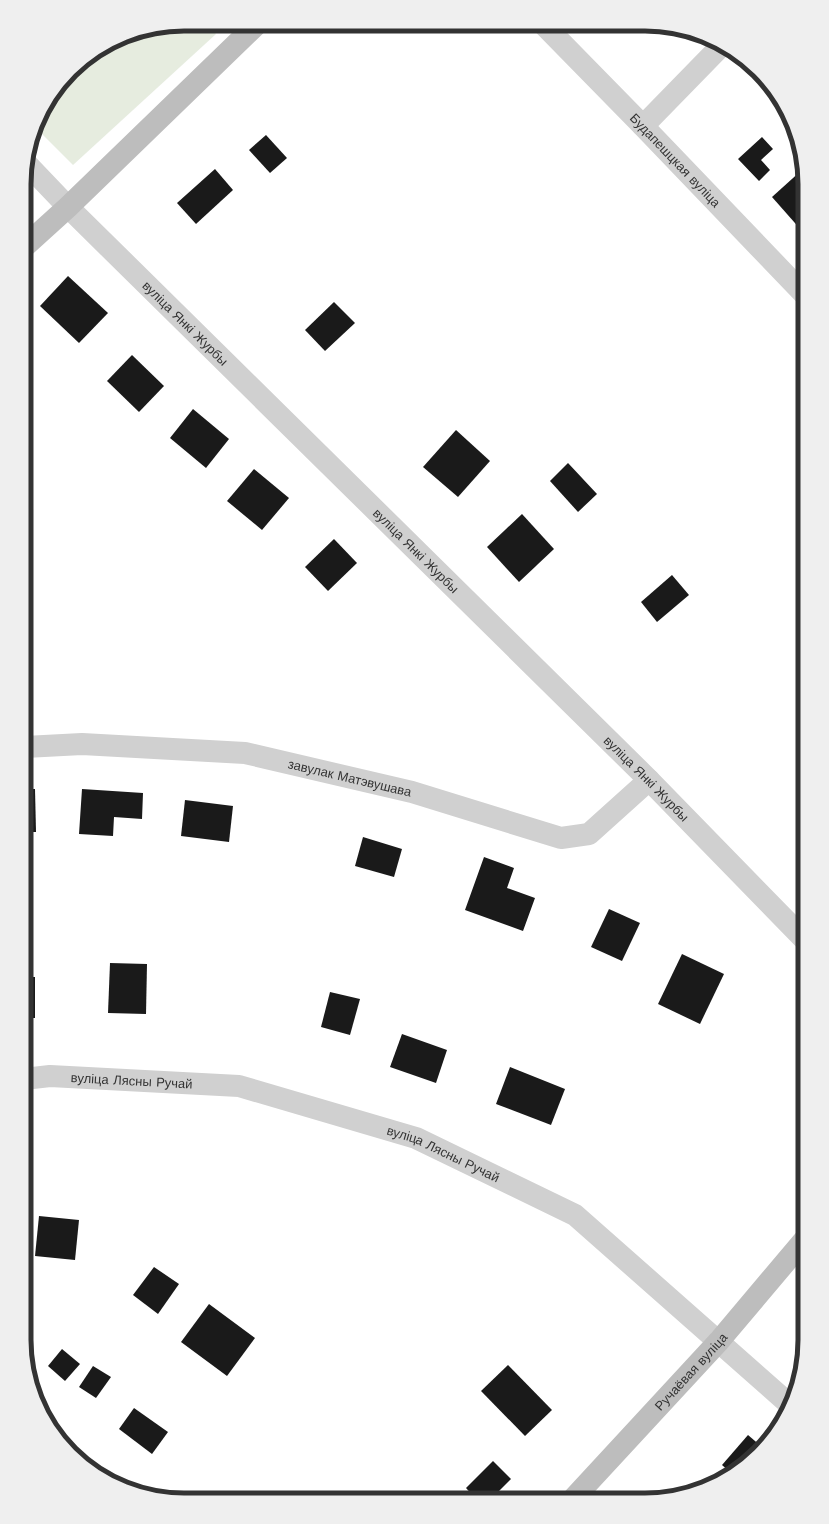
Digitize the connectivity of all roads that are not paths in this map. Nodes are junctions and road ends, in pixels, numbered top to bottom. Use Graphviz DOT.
graph roads {
  1 [pos="250,31"];
  2 [pos="550,31"];
  3 [pos="717,50"];
  4 [pos="643,126"];
  5 [pos="32,169"];
  6 [pos="68,207"];
  7 [pos="31,241"];
  8 [pos="798,288"];
  9 [pos="31,747"];
  10 [pos="649,780"];
  11 [pos="798,933"];
  12 [pos="31,1078"];
  13 [pos="798,1247"];
  14 [pos="719,1341"];
  15 [pos="785,1400"];
  16 [pos="578,1493"];
  1 -- 6 [label="street"];
  2 -- 4 [label="street, Будапешцкая вуліца"];
  3 -- 4 [label="street"];
  4 -- 8 [label="street, Будапешцкая вуліца"];
  5 -- 6 [label="street, вуліца Янкі Журбы"];
  6 -- 7 [label="street"];
  6 -- 10 [label="street, вуліца Янкі Журбы"];
  9 -- 10 [label="street, завулак Матэвушава"];
  10 -- 11 [label="street, вуліца Янкі Журбы"];
  12 -- 14 [label="street, вуліца Лясны Ручай"];
  13 -- 14 [label="street, Ручаёвая вуліца"];
  14 -- 15 [label="street, вуліца Лясны Ручай"];
  14 -- 16 [label="street, Ручаёвая вуліца"];
}
